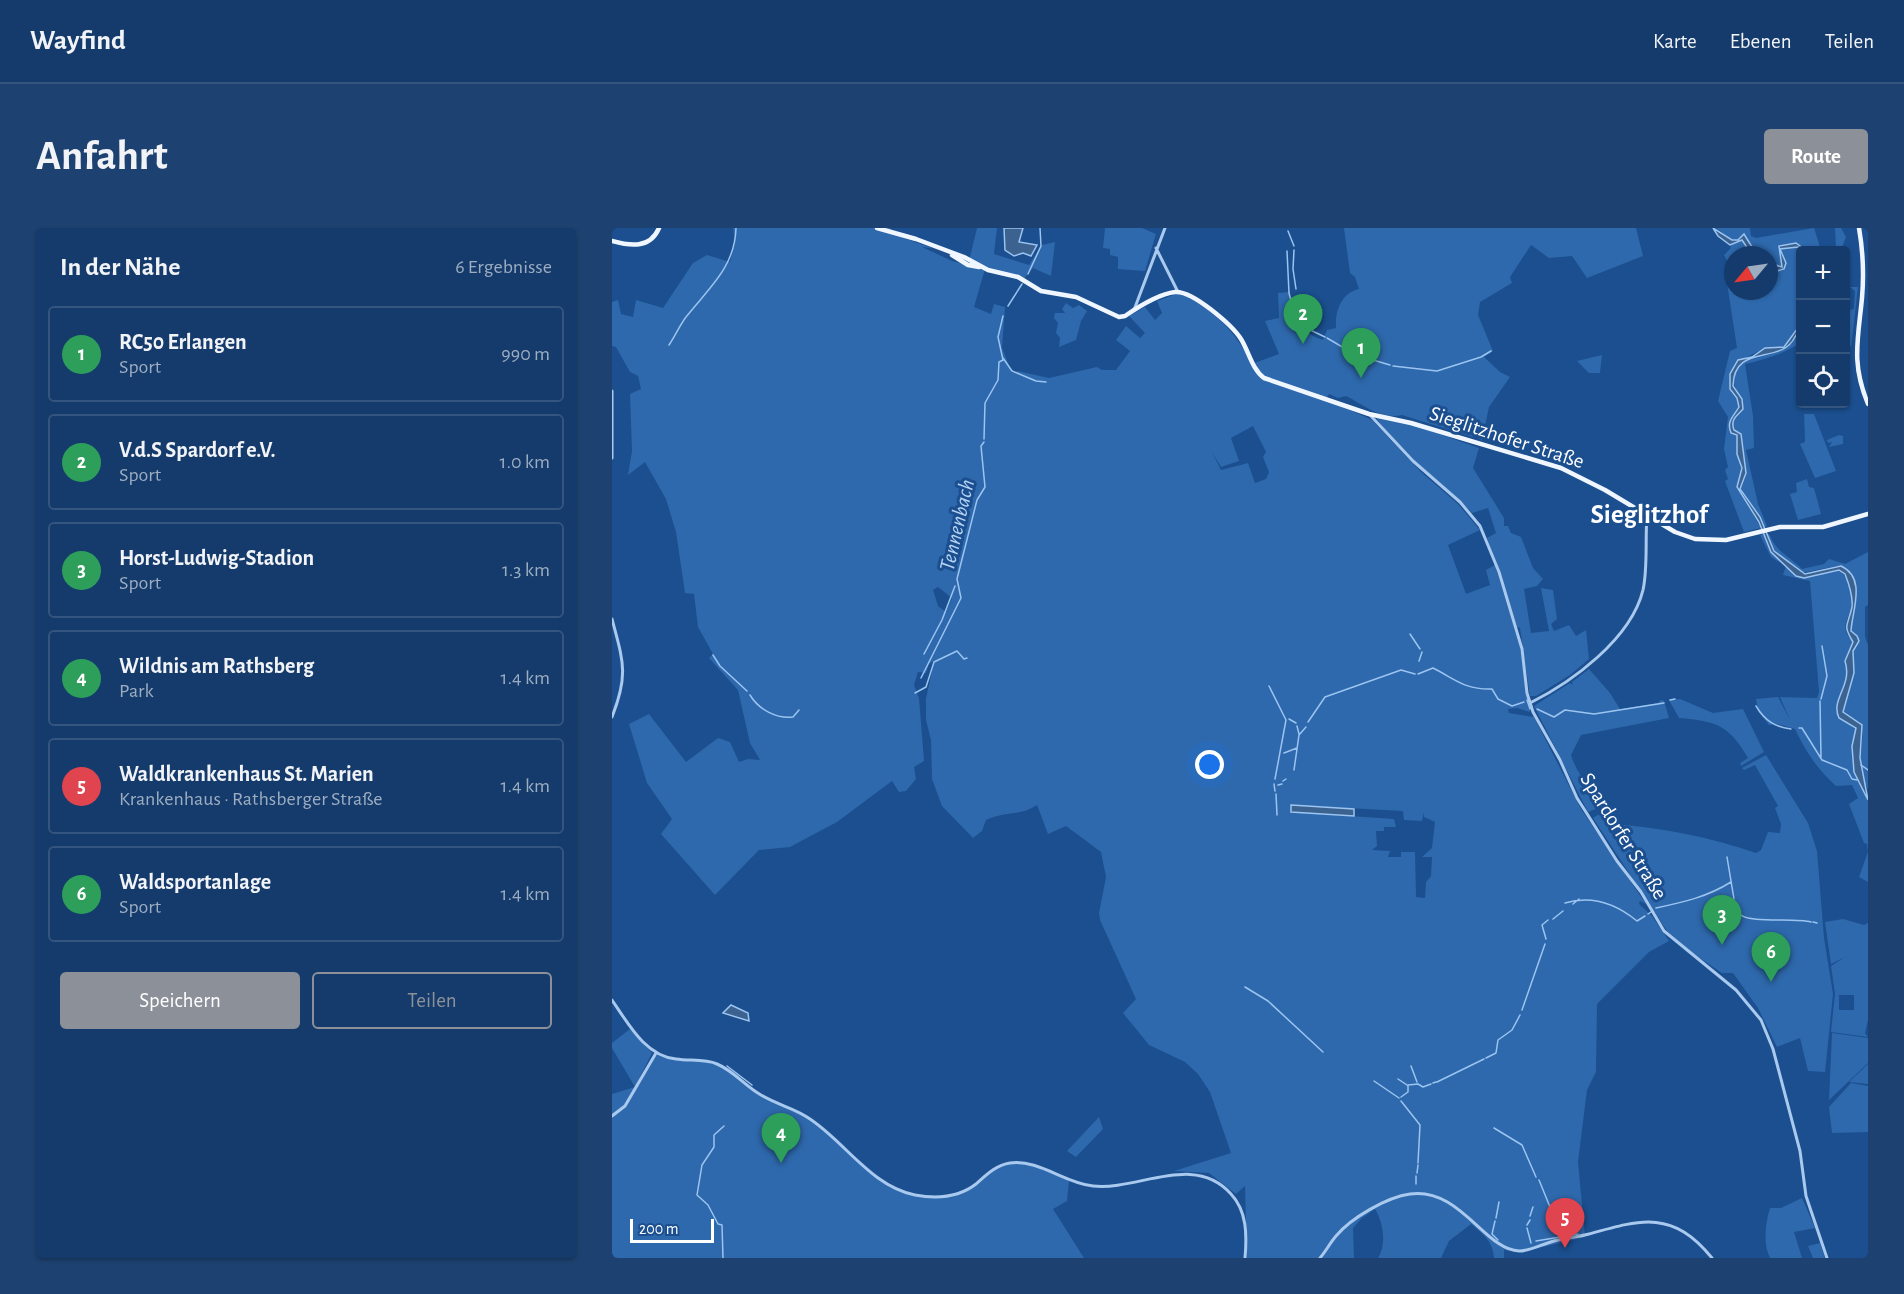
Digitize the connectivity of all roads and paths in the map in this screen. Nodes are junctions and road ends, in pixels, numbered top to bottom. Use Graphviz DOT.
graph roads {
  1 [pos="659,228"];
  2 [pos="877,228"];
  3 [pos="1165,228"];
  4 [pos="1859,228"];
  5 [pos="612,241"];
  6 [pos="1156,248"];
  7 [pos="1179,292"];
  8 [pos="1134,310"];
  9 [pos="612,391"];
  10 [pos="1868,404"];
  11 [pos="1369,414"];
  12 [pos="612,458"];
  13 [pos="1648,506"];
  14 [pos="1638,511"];
  15 [pos="1868,514"];
  16 [pos="1647,516"];
  17 [pos="612,619"];
  18 [pos="1530,703"];
  19 [pos="612,717"];
  20 [pos="612,1000"];
  21 [pos="656,1053"];
  22 [pos="612,1116"];
  23 [pos="1245,1258"];
  24 [pos="1320,1258"];
  25 [pos="1712,1258"];
  26 [pos="1827,1258"];
  1 -- 5 [label="main road"];
  2 -- 8 [label="main road"];
  3 -- 6 [label="street"];
  4 -- 10 [label="main road"];
  6 -- 7 [label="street"];
  6 -- 8 [label="street"];
  7 -- 8 [label="main road"];
  7 -- 11 [label="main road, Spardorfer Straße"];
  9 -- 12 [label="street"];
  11 -- 14 [label="main road, Sieglitzhofer Straße"];
  11 -- 18 [label="street, Spardorfer Straße"];
  13 -- 14 [label="main road"];
  14 -- 16 [label="main road, Sieglitzhofer Straße"];
  15 -- 16 [label="main road, Sieglitzhofer Straße"];
  16 -- 18 [label="street"];
  17 -- 19 [label="street"];
  18 -- 26 [label="street, Spardorfer Straße"];
  20 -- 21 [label="street"];
  21 -- 22 [label="street"];
  21 -- 23 [label="street"];
  24 -- 25 [label="street"];
}
